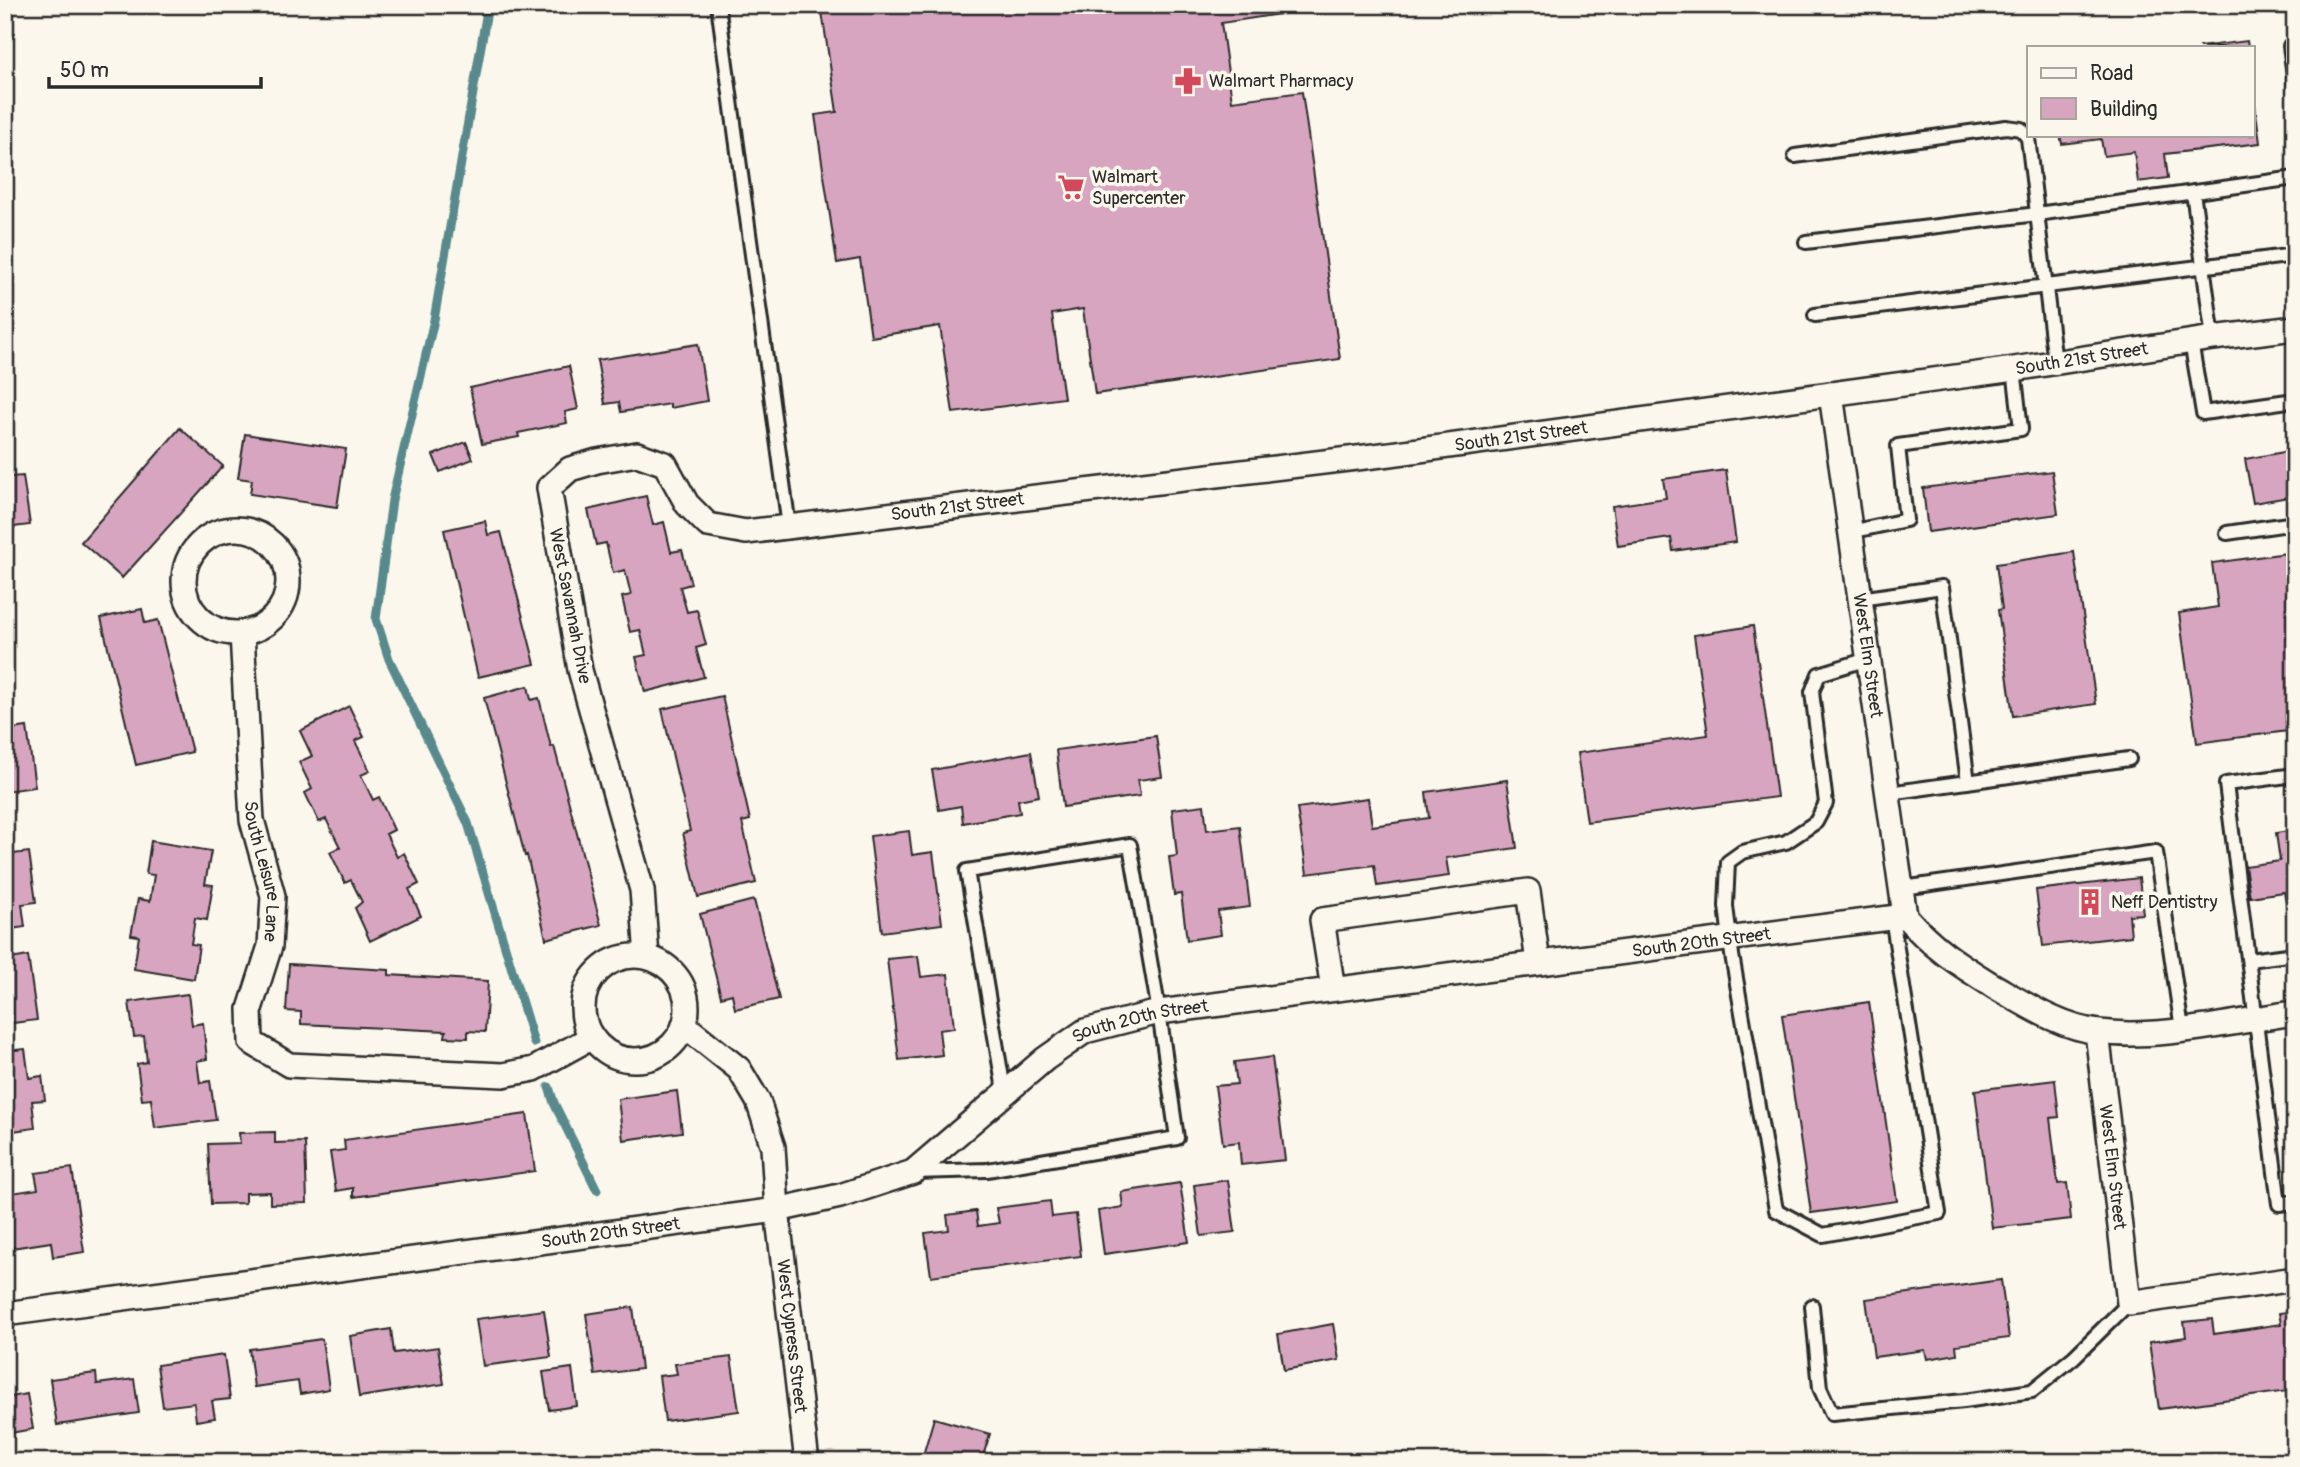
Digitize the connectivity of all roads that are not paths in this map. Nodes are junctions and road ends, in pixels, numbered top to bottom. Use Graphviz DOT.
graph roads {
  1 [pos="718,5"];
  2 [pos="2290,46"];
  3 [pos="2295,83"];
  4 [pos="1795,156"];
  5 [pos="2295,178"];
  6 [pos="2193,192"];
  7 [pos="2037,214"];
  8 [pos="1806,242"];
  9 [pos="2295,255"];
  10 [pos="2202,267"];
  11 [pos="2046,286"];
  12 [pos="1815,315"];
  13 [pos="2295,328"];
  14 [pos="2202,340"];
  15 [pos="2055,363"];
  16 [pos="2014,369"];
  17 [pos="1831,394"];
  18 [pos="2295,400"];
  19 [pos="2295,523"];
  20 [pos="789,527"];
  21 [pos="746,532"];
  22 [pos="1850,532"];
  23 [pos="2227,533"];
  24 [pos="1860,599"];
  25 [pos="242,633"];
  26 [pos="1868,659"];
  27 [pos="2129,759"];
  28 [pos="2295,775"];
  29 [pos="1968,782"];
  30 [pos="1889,793"];
  31 [pos="1903,888"];
  32 [pos="1899,917"];
  33 [pos="1730,938"];
  34 [pos="2295,954"];
  35 [pos="647,957"];
  36 [pos="2249,960"];
  37 [pos="1538,962"];
  38 [pos="1333,989"];
  39 [pos="1158,1012"];
  40 [pos="2295,1013"];
  41 [pos="2256,1018"];
  42 [pos="684,1025"];
  43 [pos="2182,1029"];
  44 [pos="2098,1032"];
  45 [pos="592,1037"];
  46 [pos="1005,1096"];
  47 [pos="913,1172"];
  48 [pos="2295,1202"];
  49 [pos="777,1210"];
  50 [pos="2295,1279"];
  51 [pos="2129,1303"];
  52 [pos="1812,1306"];
  53 [pos="5,1314"];
  54 [pos="807,1462"];
  1 -- 20 [label="lane"];
  2 -- 3 [label="lane"];
  4 -- 7 [label="lane"];
  5 -- 6 [label="lane"];
  6 -- 7 [label="lane"];
  6 -- 10 [label="lane"];
  7 -- 8 [label="lane"];
  7 -- 11 [label="lane"];
  9 -- 10 [label="lane"];
  10 -- 11 [label="lane"];
  10 -- 14 [label="lane"];
  11 -- 12 [label="lane"];
  11 -- 15 [label="lane"];
  13 -- 14 [label="street, South 21st Street"];
  14 -- 15 [label="street, South 21st Street"];
  14 -- 18 [label="lane"];
  15 -- 16 [label="street, South 21st Street"];
  16 -- 17 [label="street, South 21st Street"];
  16 -- 22 [label="lane"];
  17 -- 20 [label="street, South 21st Street"];
  17 -- 22 [label="street, West Elm Street"];
  19 -- 23 [label="lane"];
  20 -- 21 [label="street, South 21st Street"];
  21 -- 35 [label="street, West Savannah Drive"];
  22 -- 24 [label="street, West Elm Street"];
  24 -- 26 [label="street, West Elm Street"];
  24 -- 29 [label="lane"];
  25 -- 25 [label="street"];
  25 -- 45 [label="street, South Leisure Lane"];
  26 -- 30 [label="street, West Elm Street"];
  26 -- 33 [label="lane"];
  27 -- 29 [label="lane"];
  28 -- 36 [label="lane"];
  29 -- 30 [label="lane"];
  30 -- 31 [label="street, West Elm Street"];
  31 -- 32 [label="street, West Elm Street"];
  31 -- 43 [label="lane"];
  32 -- 33 [label="street, South 20th Street"];
  32 -- 33 [label="lane"];
  32 -- 44 [label="street"];
  33 -- 37 [label="street, South 20th Street"];
  34 -- 36 [label="lane"];
  35 -- 42 [label="street"];
  35 -- 45 [label="street"];
  36 -- 41 [label="lane"];
  37 -- 38 [label="street, South 20th Street"];
  37 -- 38 [label="street"];
  38 -- 39 [label="street, South 20th Street"];
  39 -- 46 [label="street, South 20th Street"];
  39 -- 46 [label="lane"];
  39 -- 47 [label="lane"];
  40 -- 41 [label="street"];
  41 -- 43 [label="street"];
  41 -- 48 [label="lane"];
  42 -- 45 [label="street"];
  42 -- 49 [label="street"];
  43 -- 44 [label="street"];
  44 -- 51 [label="street, West Elm Street"];
  46 -- 47 [label="street, South 20th Street"];
  47 -- 49 [label="street, South 20th Street"];
  49 -- 53 [label="street, South 20th Street"];
  49 -- 54 [label="street, West Cypress Street"];
  50 -- 51 [label="street"];
  51 -- 52 [label="lane"];
}
